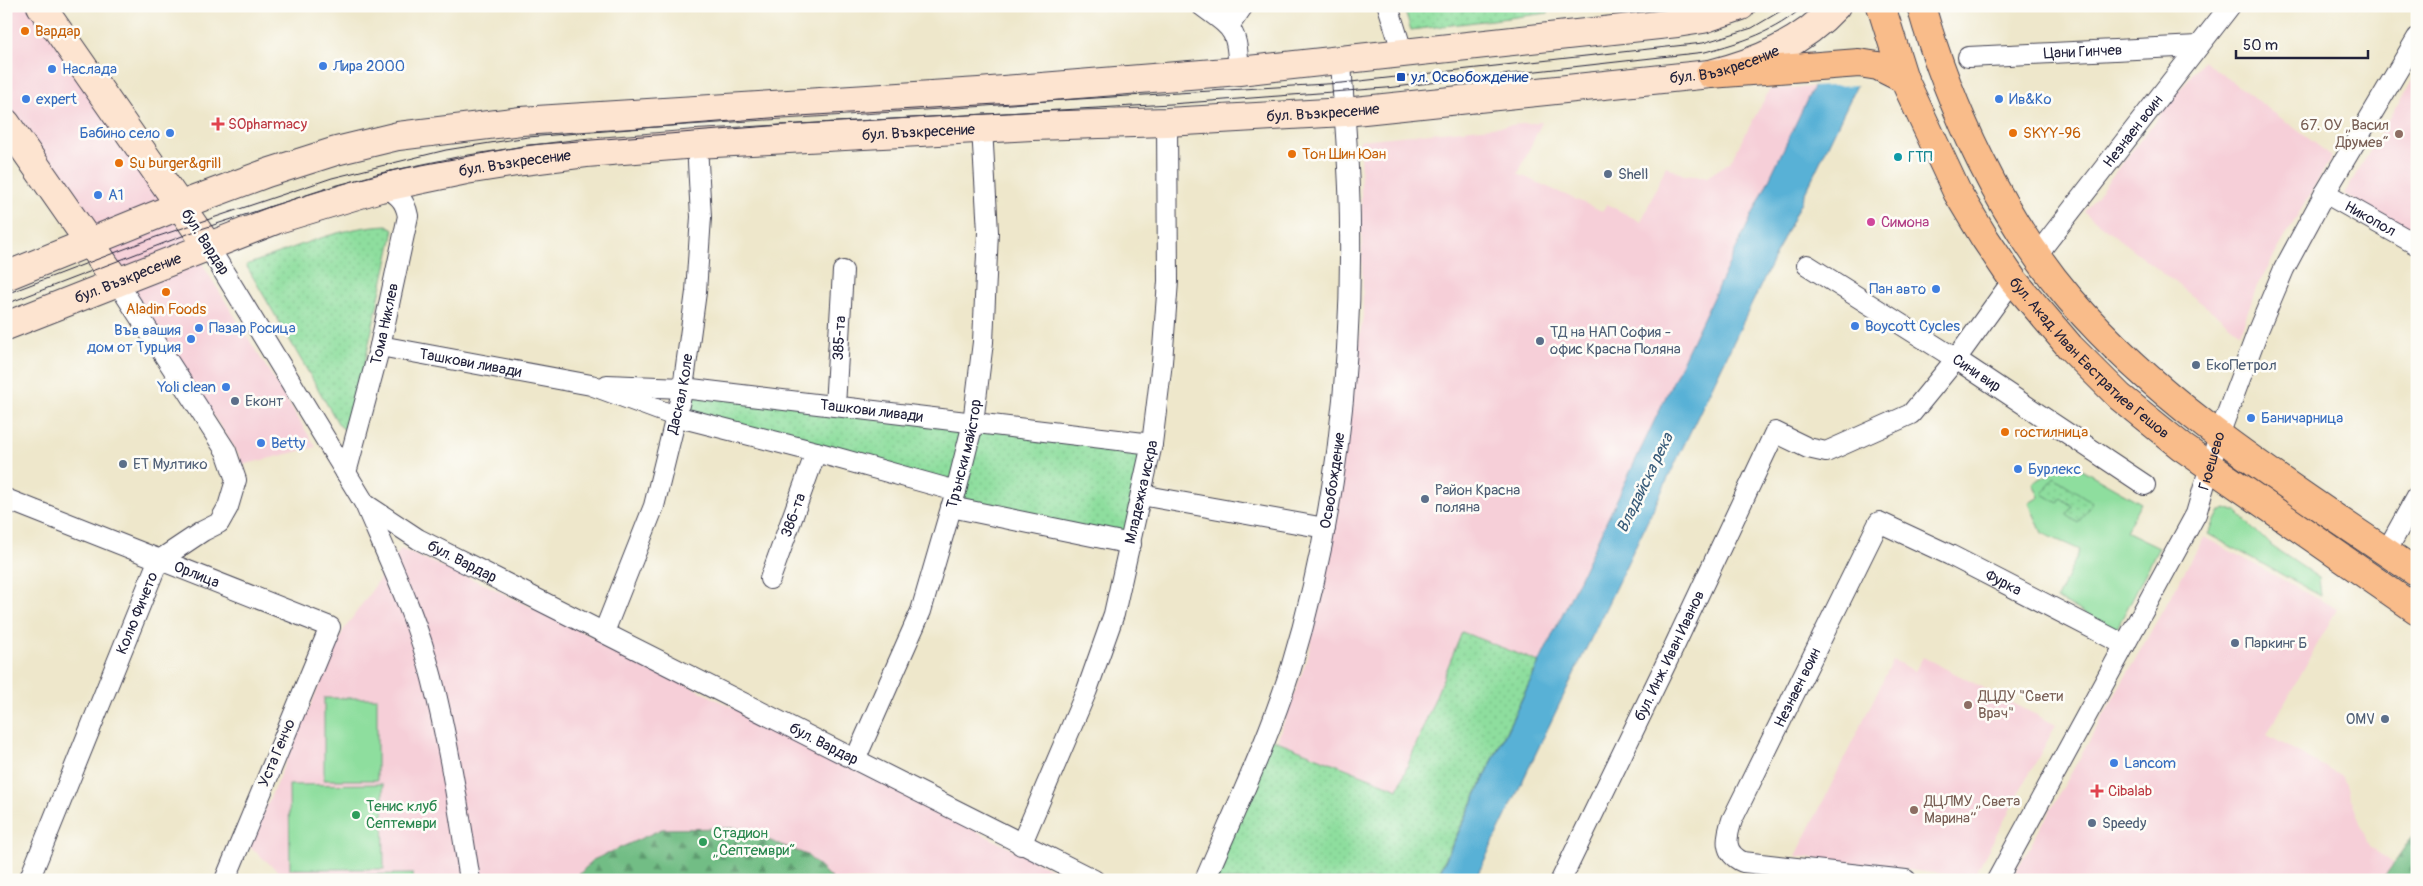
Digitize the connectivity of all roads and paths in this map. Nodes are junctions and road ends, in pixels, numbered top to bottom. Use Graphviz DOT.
graph roads {
  1 [pos="41,6"];
  2 [pos="1202,6"];
  3 [pos="1243,6"];
  4 [pos="1388,6"];
  5 [pos="1741,6"];
  6 [pos="1836,6"];
  7 [pos="1881,6"];
  8 [pos="2230,6"];
  9 [pos="1921,10"];
  10 [pos="1229,26"];
  11 [pos="2417,38"];
  12 [pos="2198,46"];
  13 [pos="1403,54"];
  14 [pos="1968,57"];
  15 [pos="1340,61"];
  16 [pos="1240,71"];
  17 [pos="1710,74"];
  18 [pos="1904,79"];
  19 [pos="1345,112"];
  20 [pos="1167,122"];
  21 [pos="6,123"];
  22 [pos="982,128"];
  23 [pos="697,144"];
  24 [pos="380,188"];
  25 [pos="2325,193"];
  26 [pos="181,205"];
  27 [pos="91,242"];
  28 [pos="2417,245"];
  29 [pos="208,246"];
  30 [pos="2036,256"];
  31 [pos="1808,265"];
  32 [pos="843,271"];
  33 [pos="6,276"];
  34 [pos="2014,280"];
  35 [pos="117,282"];
  36 [pos="6,326"];
  37 [pos="380,346"];
  38 [pos="1956,360"];
  39 [pos="591,385"];
  40 [pos="683,388"];
  41 [pos="835,406"];
  42 [pos="675,416"];
  43 [pos="973,423"];
  44 [pos="2219,434"];
  45 [pos="1152,444"];
  46 [pos="816,452"];
  47 [pos="2210,466"];
  48 [pos="346,473"];
  49 [pos="2145,485"];
  50 [pos="1141,495"];
  51 [pos="2417,496"];
  52 [pos="6,499"];
  53 [pos="954,499"];
  54 [pos="366,504"];
  55 [pos="1879,522"];
  56 [pos="1325,528"];
  57 [pos="1131,544"];
  58 [pos="2386,552"];
  59 [pos="158,561"];
  60 [pos="2417,573"];
  61 [pos="770,579"];
  62 [pos="2417,610"];
  63 [pos="330,627"];
  64 [pos="604,632"];
  65 [pos="2125,645"];
  66 [pos="855,760"];
  67 [pos="1021,845"];
  68 [pos="29,880"];
  69 [pos="225,880"];
  70 [pos="470,880"];
  71 [pos="1094,880"];
  72 [pos="1205,880"];
  73 [pos="1561,880"];
  74 [pos="1906,880"];
  75 [pos="1997,880"];
  1 -- 26 [label="main road, бул. Вардар"];
  2 -- 10 [label="street"];
  3 -- 10 [label="street"];
  4 -- 13 [label="street"];
  5 -- 13 [label="main road"];
  6 -- 17 [label="main road, бул. Възкресение"];
  7 -- 18 [label="main road, бул. Акад. Иван Евстратиев Гешов"];
  8 -- 12 [label="street, Незнаен воин"];
  9 -- 30 [label="main road, бул. Акад. Иван Евстратиев Гешов"];
  10 -- 16 [label="street"];
  11 -- 25 [label="street, Гюешево"];
  12 -- 14 [label="street, Цани Гинчев"];
  12 -- 30 [label="street, Незнаен воин"];
  13 -- 15 [label="main road"];
  15 -- 16 [label="main road"];
  15 -- 19 [label="street, Освобождение"];
  16 -- 26 [label="main road"];
  17 -- 18 [label="main road"];
  17 -- 19 [label="main road, бул. Възкресение"];
  18 -- 34 [label="main road, бул. Акад. Иван Евстратиев Гешов"];
  19 -- 20 [label="main road, бул. Възкресение"];
  19 -- 56 [label="street, Освобождение"];
  20 -- 22 [label="main road, бул. Възкресение"];
  20 -- 45 [label="street, Младежка искра"];
  21 -- 27 [label="main road"];
  22 -- 23 [label="main road, бул. Възкресение"];
  22 -- 43 [label="street, Трънски майстор"];
  23 -- 24 [label="main road, бул. Възкресение"];
  23 -- 40 [label="street, Даскал Коле"];
  24 -- 29 [label="main road, бул. Възкресение"];
  24 -- 37 [label="street, Тома Никлев"];
  25 -- 28 [label="street, Никопол"];
  25 -- 44 [label="street, Гюешево"];
  26 -- 27 [label="main road"];
  26 -- 29 [label="main road, бул. Вардар"];
  27 -- 33 [label="main road"];
  27 -- 35 [label="main road"];
  29 -- 35 [label="main road, бул. Възкресение"];
  29 -- 48 [label="street, бул. Вардар"];
  30 -- 44 [label="main road, бул. Акад. Иван Евстратиев Гешов"];
  31 -- 38 [label="street, Сини вир"];
  32 -- 41 [label="street, 385-та"];
  34 -- 38 [label="street"];
  34 -- 47 [label="main road, бул. Акад. Иван Евстратиев Гешов"];
  35 -- 36 [label="main road, бул. Възкресение"];
  35 -- 59 [label="street, Колю Фичето"];
  37 -- 39 [label="street, Ташкови ливади"];
  37 -- 48 [label="street, Тома Никлев"];
  38 -- 49 [label="street, Сини вир"];
  38 -- 73 [label="street, бул. Инж. Иван Иванов"];
  39 -- 40 [label="street, Ташкови ливади"];
  39 -- 42 [label="street, Ташкови ливади"];
  40 -- 41 [label="street, Ташкови ливади"];
  40 -- 42 [label="street, Даскал Коле"];
  41 -- 43 [label="street, Ташкови ливади"];
  42 -- 46 [label="street, Ташкови ливади"];
  42 -- 64 [label="street, Даскал Коле"];
  43 -- 45 [label="street, Ташкови ливади"];
  43 -- 53 [label="street, Трънски майстор"];
  44 -- 47 [label="street, Гюешево"];
  44 -- 58 [label="main road, бул. Акад. Иван Евстратиев Гешов"];
  45 -- 50 [label="street, Младежка искра"];
  46 -- 53 [label="street, Ташкови ливади"];
  46 -- 61 [label="street, 386-та"];
  47 -- 62 [label="main road, бул. Акад. Иван Евстратиев Гешов"];
  47 -- 65 [label="street, Гюешево"];
  48 -- 54 [label="street, бул. Вардар"];
  50 -- 56 [label="street"];
  50 -- 57 [label="street, Младежка искра"];
  51 -- 58 [label="street"];
  52 -- 59 [label="street, Орлица"];
  53 -- 57 [label="street, Ташкови ливади"];
  53 -- 66 [label="street, Трънски майстор"];
  54 -- 64 [label="street, бул. Вардар"];
  54 -- 70 [label="street"];
  55 -- 65 [label="street, Фурка"];
  55 -- 74 [label="street, Незнаен воин"];
  56 -- 72 [label="street, Освобождение"];
  57 -- 67 [label="street, Младежка искра"];
  58 -- 60 [label="main road, бул. Акад. Иван Евстратиев Гешов"];
  59 -- 63 [label="street, Орлица"];
  59 -- 68 [label="street, Колю Фичето"];
  63 -- 69 [label="street, Уста Генчо"];
  64 -- 66 [label="street, бул. Вардар"];
  65 -- 75 [label="street, Гюешево"];
  66 -- 67 [label="street, бул. Вардар"];
  67 -- 71 [label="street, бул. Вардар"];
}
